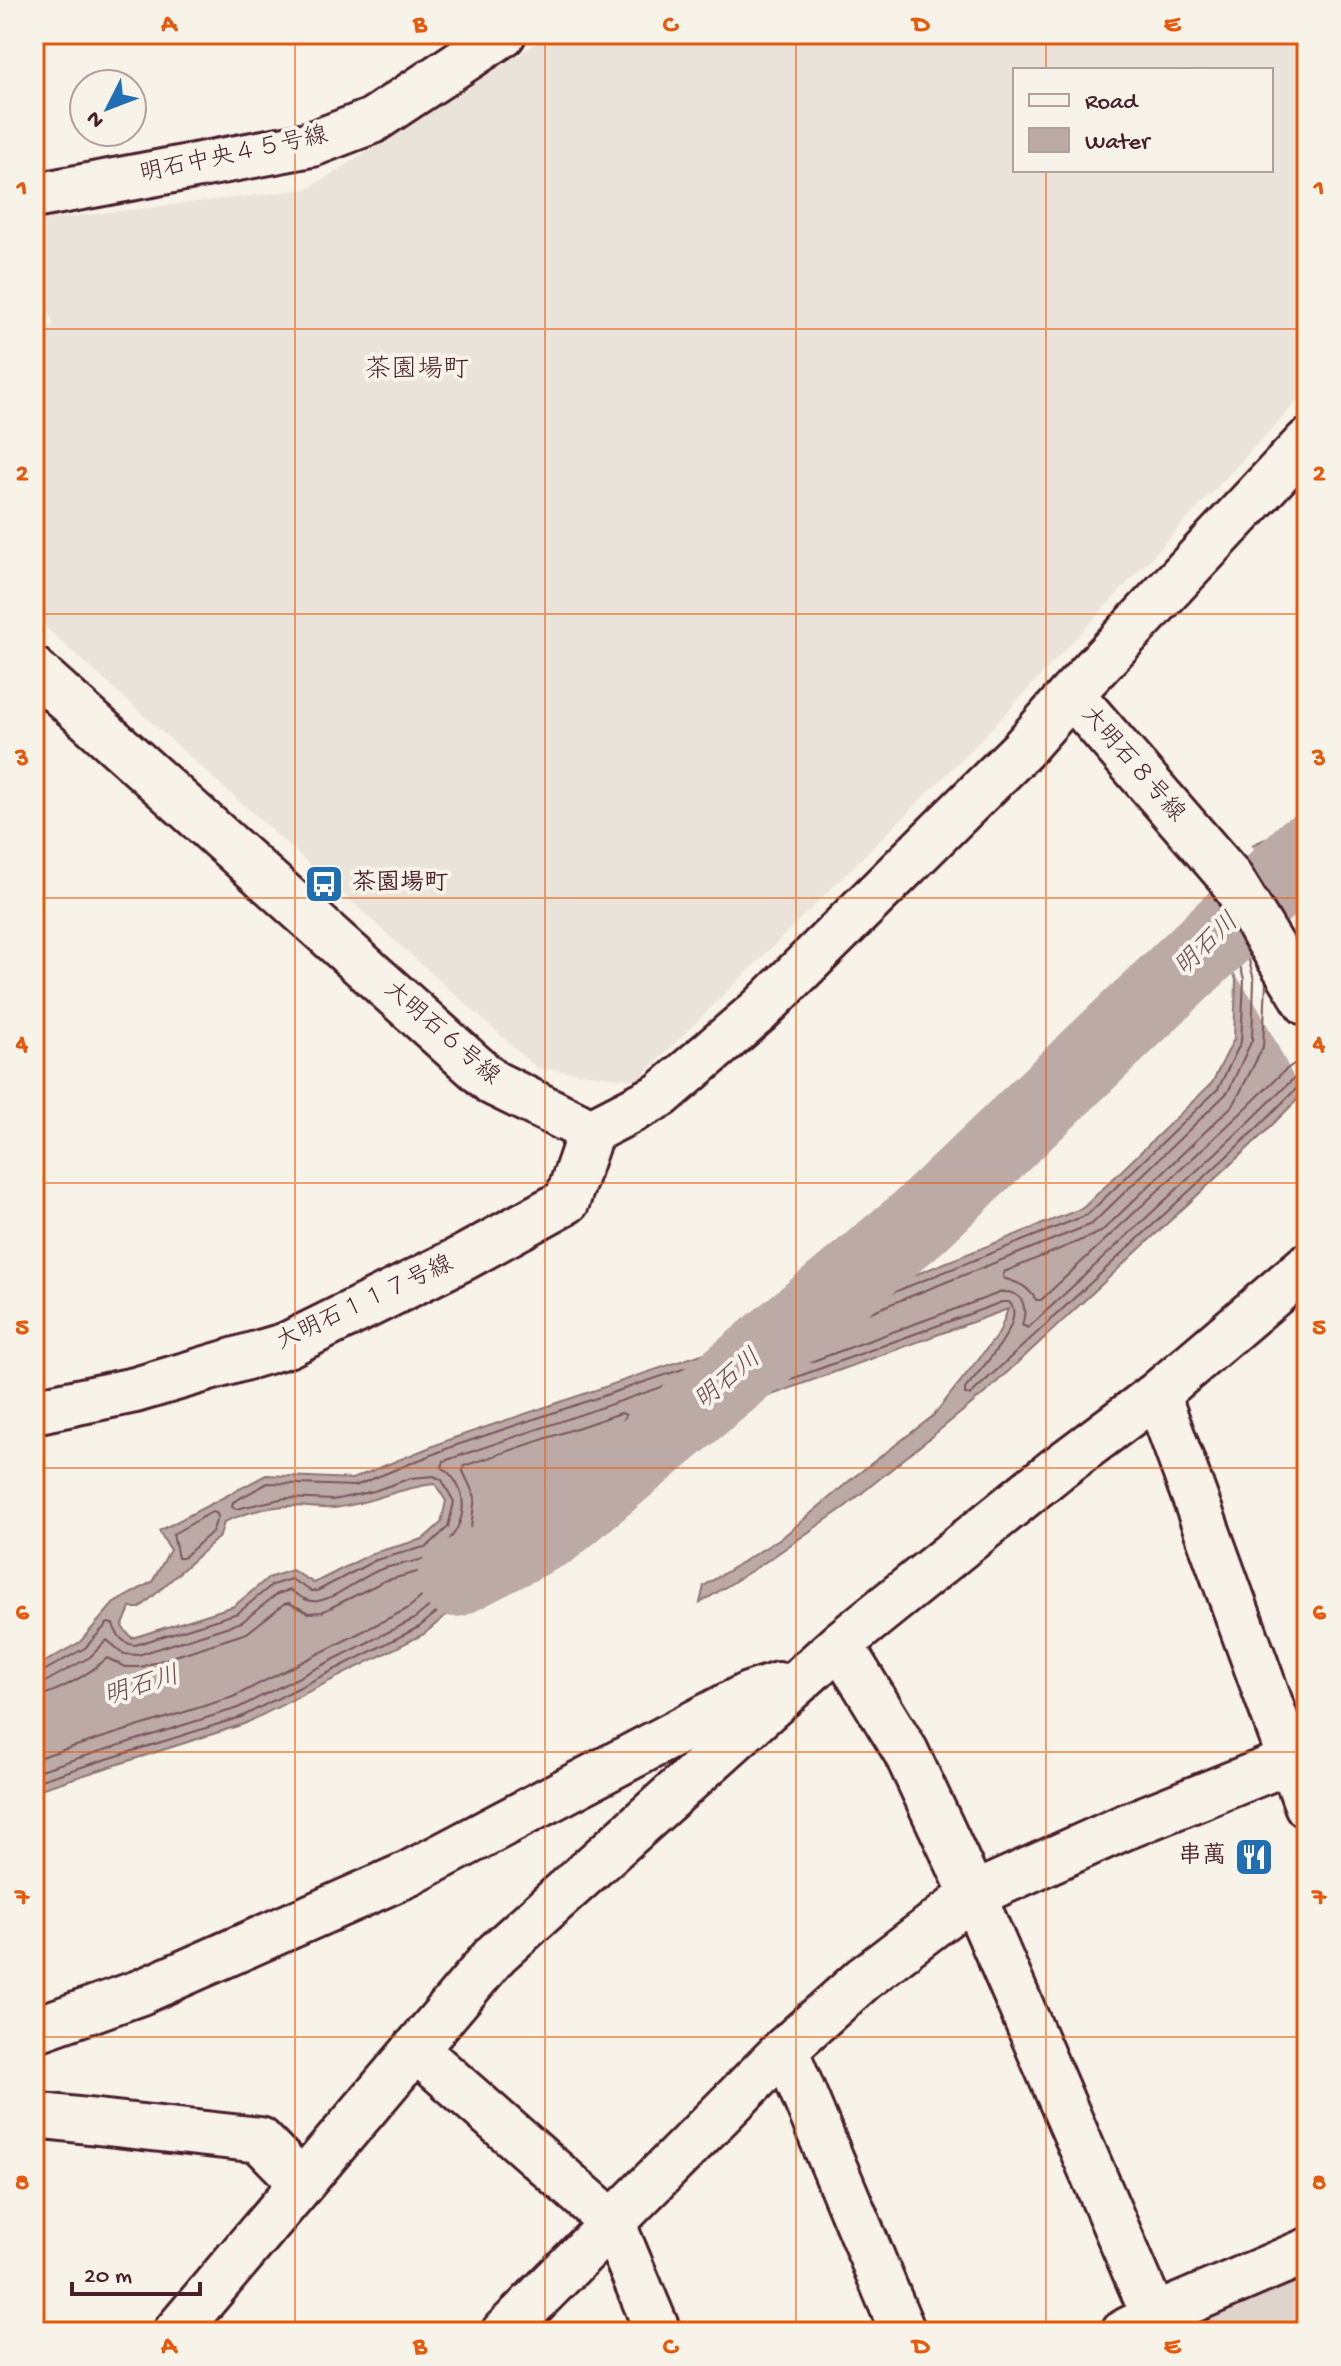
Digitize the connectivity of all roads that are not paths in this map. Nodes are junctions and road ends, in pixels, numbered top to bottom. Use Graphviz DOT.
graph roads {
  1 [pos="503,34"];
  2 [pos="34,196"];
  3 [pos="1307,442"];
  4 [pos="34,670"];
  5 [pos="1071,694"];
  6 [pos="1307,1003"];
  7 [pos="591,1131"];
  8 [pos="1307,1266"];
  9 [pos="1157,1394"];
  10 [pos="34,1411"];
  11 [pos="840,1644"];
  12 [pos="805,1677"];
  13 [pos="1299,1757"];
  14 [pos="1307,1805"];
  15 [pos="973,1895"];
  16 [pos="34,2030"];
  17 [pos="415,2049"];
  18 [pos="785,2049"];
  19 [pos="34,2115"];
  20 [pos="302,2183"];
  21 [pos="612,2222"];
  22 [pos="1307,2251"];
  23 [pos="1147,2327"];
  24 [pos="176,2332"];
  25 [pos="504,2332"];
  26 [pos="658,2332"];
  27 [pos="903,2332"];
  1 -- 2 [label="street, 明石中央４５号線"];
  3 -- 5 [label="street, 大明石８号線"];
  4 -- 7 [label="street, 大明石６号線"];
  5 -- 6 [label="street, 大明石８号線"];
  5 -- 7 [label="street"];
  7 -- 10 [label="street, 大明石１１７号線"];
  8 -- 9 [label="street"];
  9 -- 11 [label="street"];
  9 -- 13 [label="street"];
  11 -- 12 [label="street"];
  11 -- 15 [label="street"];
  12 -- 16 [label="street"];
  12 -- 17 [label="street"];
  13 -- 14 [label="street"];
  13 -- 15 [label="street"];
  15 -- 18 [label="street"];
  15 -- 23 [label="street"];
  17 -- 20 [label="street"];
  17 -- 21 [label="street"];
  18 -- 21 [label="street"];
  18 -- 27 [label="street"];
  19 -- 20 [label="street"];
  20 -- 24 [label="street"];
  21 -- 25 [label="street"];
  21 -- 26 [label="street"];
  22 -- 23 [label="street"];
}
